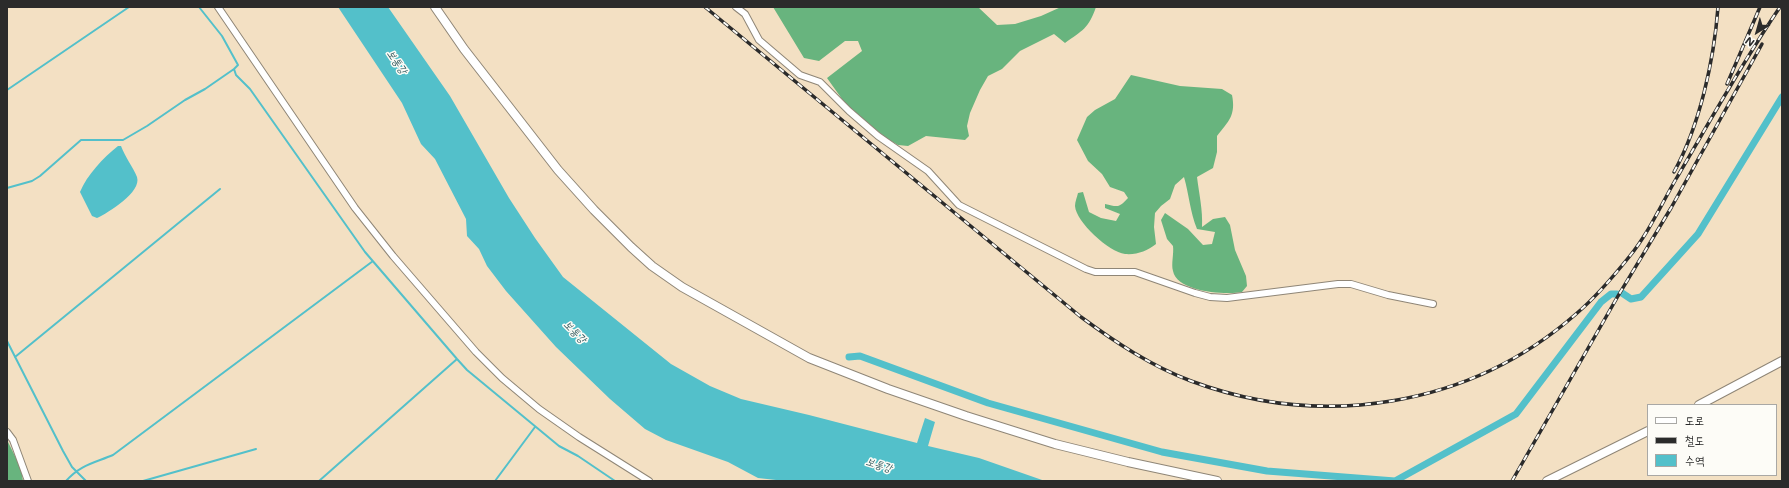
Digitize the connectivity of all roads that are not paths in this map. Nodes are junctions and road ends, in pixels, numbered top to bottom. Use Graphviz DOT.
graph roads {
  1 [pos="218,7"];
  2 [pos="435,7"];
  3 [pos="736,7"];
  4 [pos="1433,304"];
  5 [pos="1782,361"];
  6 [pos="1701,404"];
  7 [pos="7,432"];
  8 [pos="1647,432"];
  9 [pos="28,481"];
  10 [pos="649,481"];
  11 [pos="1217,481"];
  12 [pos="1547,481"];
  1 -- 10 [label="street"];
  2 -- 11 [label="main road"];
  3 -- 4 [label="street"];
  5 -- 6 [label="main road"];
  7 -- 9 [label="street"];
  8 -- 12 [label="main road"];
}
